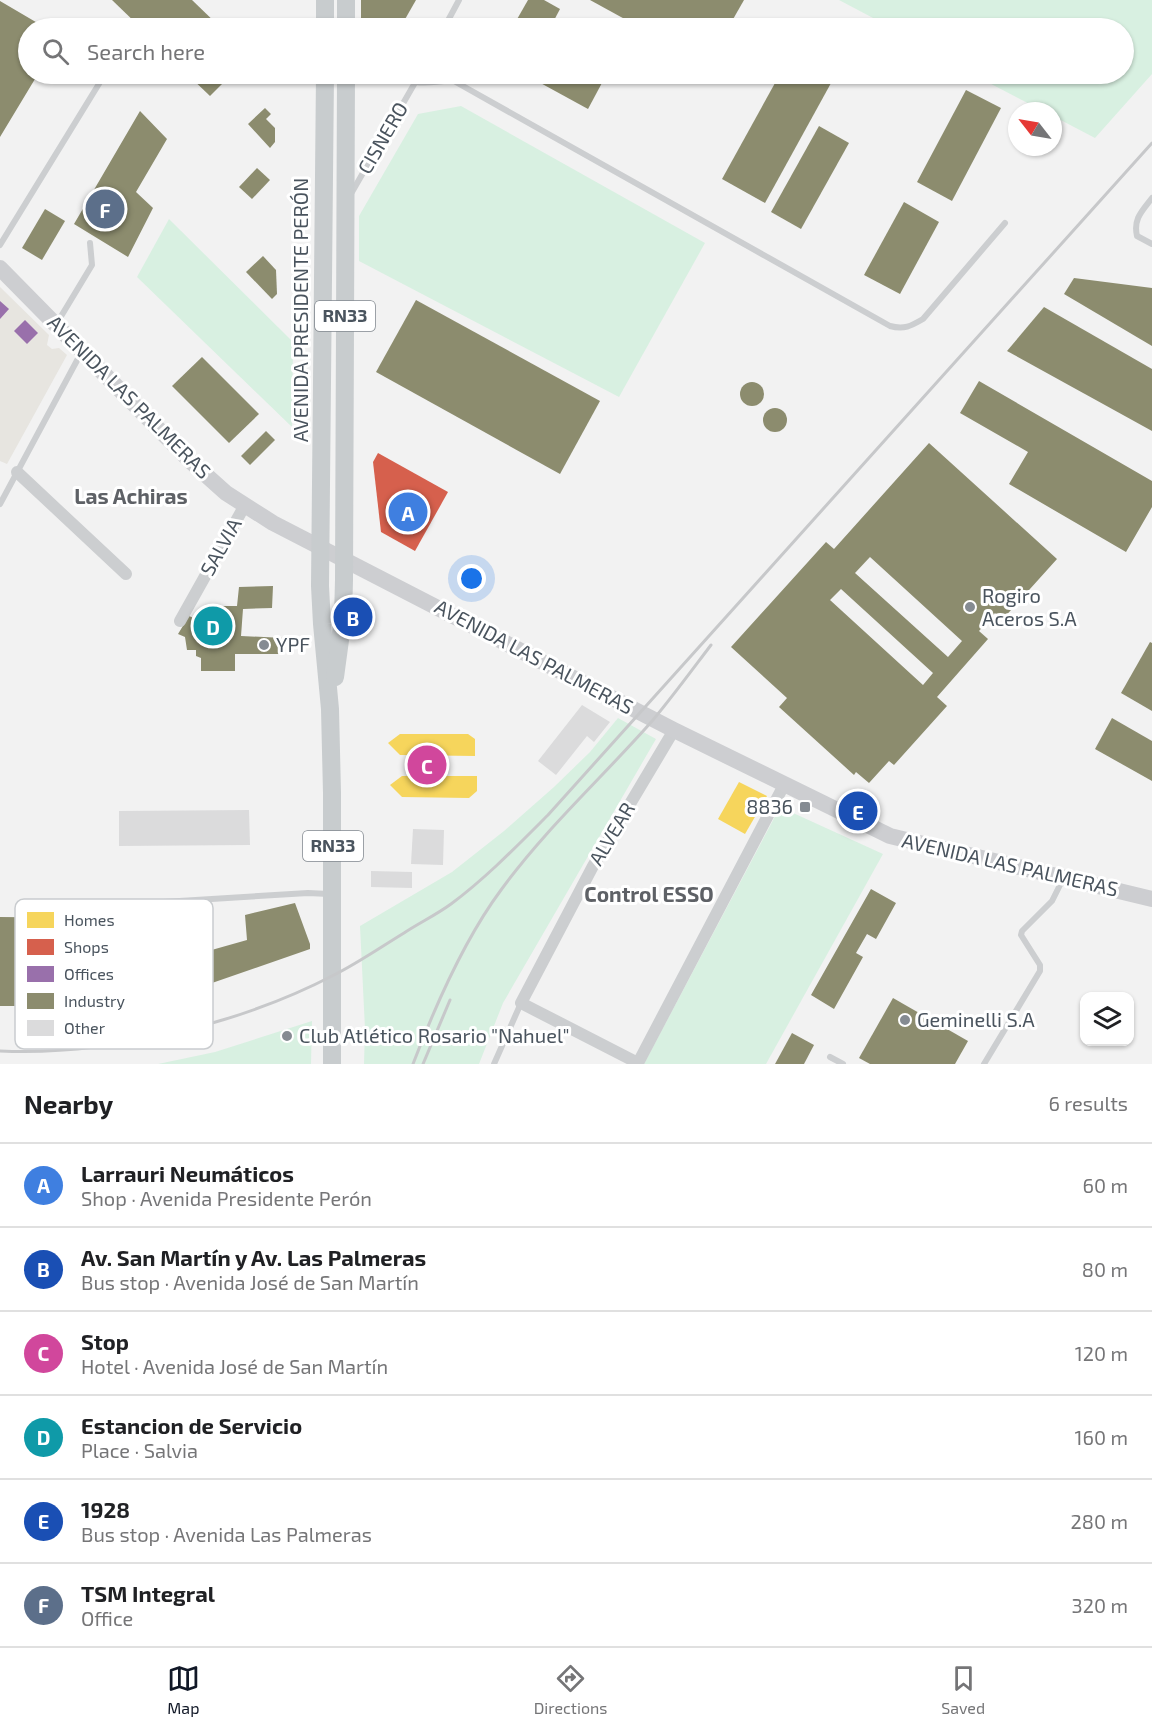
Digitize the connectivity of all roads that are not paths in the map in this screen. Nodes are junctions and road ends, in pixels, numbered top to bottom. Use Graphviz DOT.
graph roads {
  1 [pos="325,0"];
  2 [pos="346,0"];
  3 [pos="459,0"];
  4 [pos="325,18"];
  5 [pos="346,18"];
  6 [pos="449,18"];
  7 [pos="99,84"];
  8 [pos="325,84"];
  9 [pos="346,84"];
  10 [pos="415,84"];
  11 [pos="459,84"];
  12 [pos="1152,198"];
  13 [pos="345,203"];
  14 [pos="1005,223"];
  15 [pos="90,243"];
  16 [pos="1152,244"];
  17 [pos="0,245"];
  18 [pos="0,268"];
  19 [pos="57,324"];
  20 [pos="82,350"];
  21 [pos="17,472"];
  22 [pos="0,504"];
  23 [pos="245,505"];
  24 [pos="321,548"];
  25 [pos="344,558"];
  26 [pos="126,574"];
  27 [pos="180,621"];
  28 [pos="330,709"];
  29 [pos="674,730"];
  30 [pos="784,785"];
  31 [pos="1064,878"];
  32 [pos="333,894"];
  33 [pos="211,899"];
  34 [pos="1152,899"];
  35 [pos="521,1003"];
  36 [pos="830,1056"];
  37 [pos="638,1063"];
  38 [pos="332,1064"];
  39 [pos="494,1064"];
  40 [pos="843,1064"];
  41 [pos="984,1064"];
  1 -- 4 [label="main road"];
  2 -- 5 [label="main road"];
  3 -- 6 [label="lane"];
  7 -- 17 [label="lane"];
  8 -- 24 [label="main road, AVENIDA PRESIDENTE PERÓN / RN33"];
  9 -- 13 [label="main road, RN33"];
  10 -- 13 [label="lane, CISNERO"];
  11 -- 14 [label="lane"];
  12 -- 16 [label="lane"];
  13 -- 25 [label="main road, RN33"];
  15 -- 19 [label="lane"];
  18 -- 19 [label="main road, AVENIDA LAS PALMERAS"];
  19 -- 20 [label="main road, AVENIDA LAS PALMERAS"];
  20 -- 21 [label="lane"];
  20 -- 23 [label="main road, AVENIDA LAS PALMERAS"];
  21 -- 22 [label="lane"];
  21 -- 26 [label="street"];
  23 -- 24 [label="main road, AVENIDA LAS PALMERAS"];
  23 -- 27 [label="street, SALVIA"];
  24 -- 25 [label="main road, AVENIDA LAS PALMERAS"];
  24 -- 28 [label="main road, RN33"];
  25 -- 28 [label="main road, RN33"];
  25 -- 29 [label="main road, AVENIDA LAS PALMERAS"];
  28 -- 32 [label="main road, RN33"];
  29 -- 30 [label="main road, AVENIDA LAS PALMERAS"];
  29 -- 35 [label="street, ALVEAR"];
  30 -- 31 [label="main road, AVENIDA LAS PALMERAS"];
  30 -- 37 [label="street"];
  31 -- 34 [label="main road, AVENIDA LAS PALMERAS"];
  31 -- 41 [label="lane"];
  32 -- 33 [label="lane"];
  32 -- 38 [label="main road, RN33"];
  35 -- 37 [label="street"];
  35 -- 39 [label="lane"];
  36 -- 40 [label="lane"];
}
